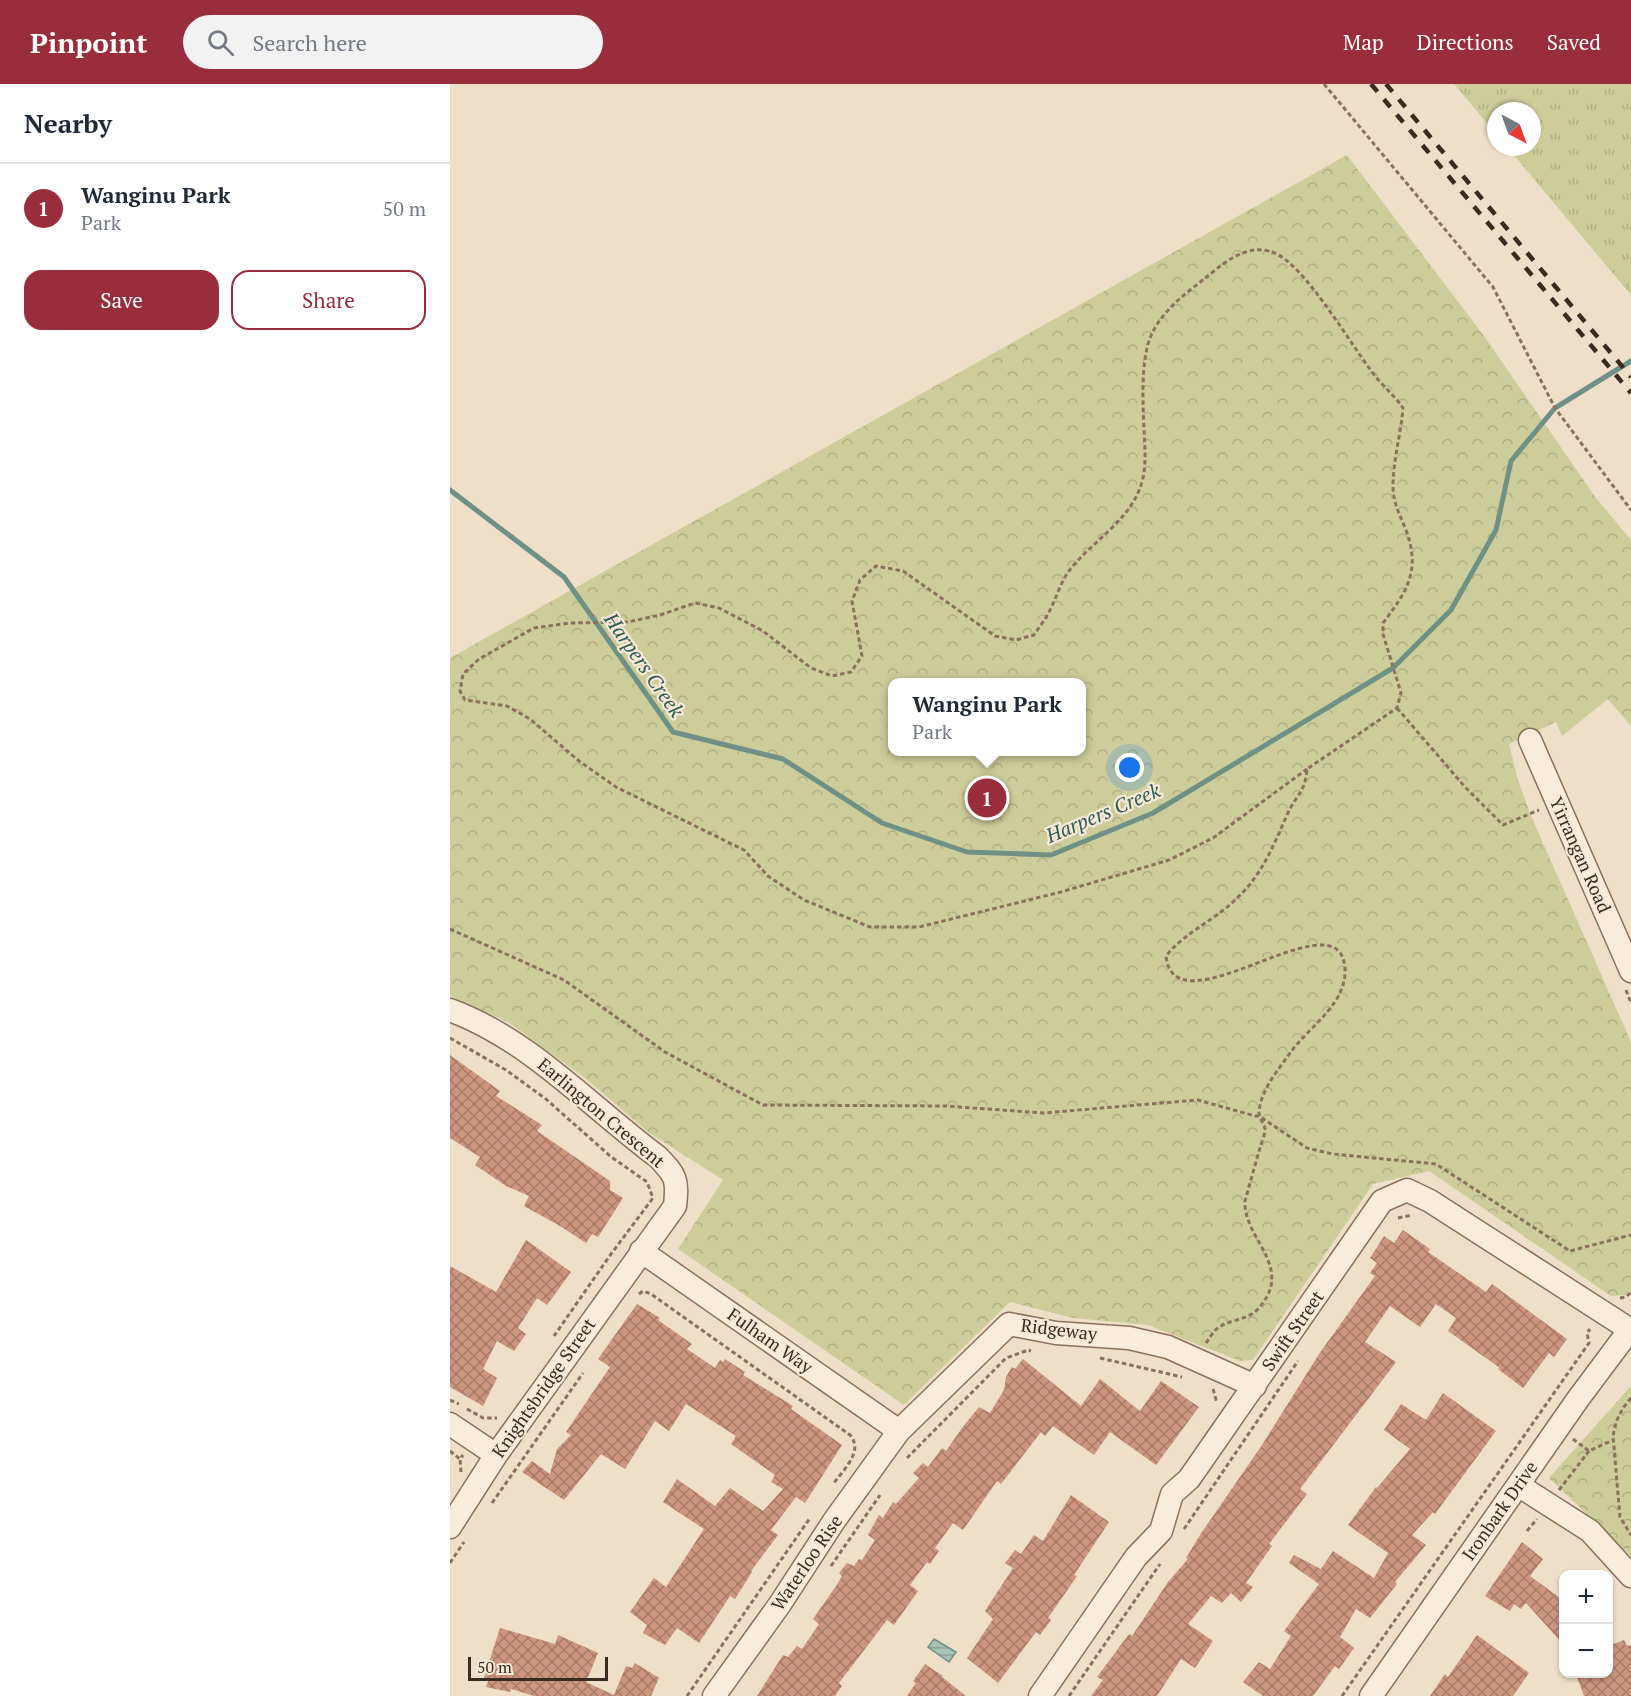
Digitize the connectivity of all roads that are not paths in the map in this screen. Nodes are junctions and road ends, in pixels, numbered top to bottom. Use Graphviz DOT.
graph roads {
  1 [pos="1530,740"];
  2 [pos="1631,971"];
  3 [pos="450,1010"];
  4 [pos="641,1251"];
  5 [pos="1630,1328"];
  6 [pos="1254,1386"];
  7 [pos="450,1424"];
  8 [pos="899,1431"];
  9 [pos="496,1455"];
  10 [pos="1518,1485"];
  11 [pos="457,1534"];
  12 [pos="1631,1576"];
  13 [pos="714,1696"];
  14 [pos="1040,1696"];
  15 [pos="1371,1696"];
  1 -- 2 [label="street, Yirrangan Road"];
  3 -- 4 [label="street, Earlington Crescent"];
  4 -- 8 [label="street, Fulham Way"];
  4 -- 9 [label="street, Knightsbridge Street"];
  5 -- 6 [label="street, Swift Street"];
  5 -- 10 [label="street, Ironbark Drive"];
  6 -- 8 [label="street, Ridgeway"];
  6 -- 14 [label="street, Swift Street"];
  7 -- 9 [label="street"];
  8 -- 13 [label="street, Waterloo Rise"];
  9 -- 11 [label="street, Knightsbridge Street"];
  10 -- 12 [label="street"];
  10 -- 15 [label="street, Ironbark Drive"];
}
